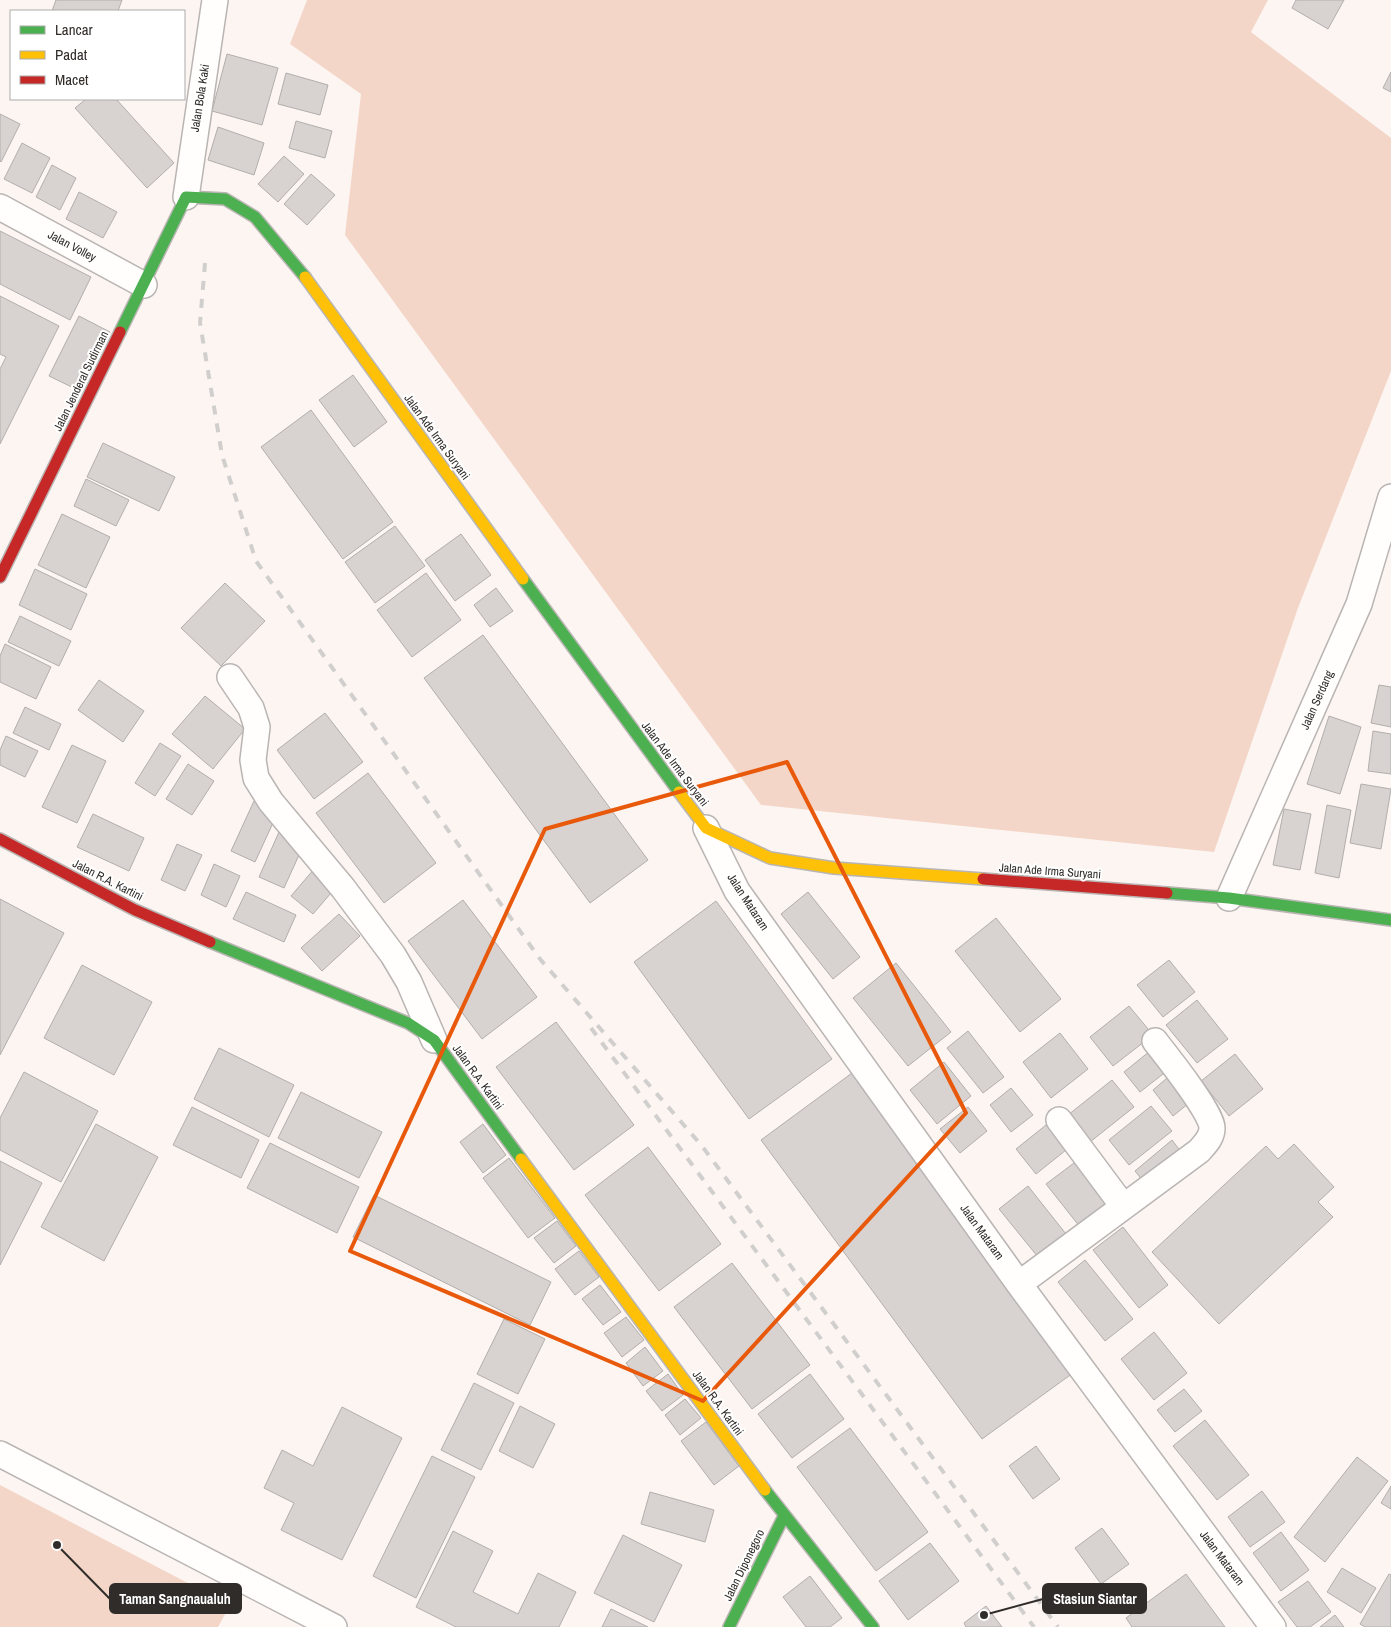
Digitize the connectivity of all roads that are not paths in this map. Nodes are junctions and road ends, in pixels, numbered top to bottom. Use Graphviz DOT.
graph roads {
  1 [pos="216,0"];
  2 [pos="186,197"];
  3 [pos="0,207"];
  4 [pos="144,284"];
  5 [pos="1391,497"];
  6 [pos="0,577"];
  7 [pos="230,678"];
  8 [pos="706,828"];
  9 [pos="0,839"];
  10 [pos="1229,898"];
  11 [pos="1391,920"];
  12 [pos="434,1040"];
  13 [pos="1155,1041"];
  14 [pos="1058,1120"];
  15 [pos="1122,1206"];
  16 [pos="1019,1284"];
  17 [pos="0,1454"];
  18 [pos="784,1516"];
  19 [pos="334,1627"];
  20 [pos="729,1627"];
  21 [pos="873,1627"];
  22 [pos="1273,1627"];
  1 -- 2 [label="street, Jalan Bola Kaki"];
  2 -- 4 [label="main road, Jalan Jenderal Sudirman"];
  2 -- 8 [label="main road, Jalan Ade Irma Suryani"];
  3 -- 4 [label="street, Jalan Volley"];
  4 -- 6 [label="main road, Jalan Jenderal Sudirman"];
  5 -- 10 [label="street, Jalan Serdang"];
  7 -- 12 [label="street"];
  8 -- 10 [label="main road, Jalan Ade Irma Suryani"];
  8 -- 16 [label="street, Jalan Mataram"];
  9 -- 12 [label="main road, Jalan R.A. Kartini"];
  10 -- 11 [label="main road, Jalan Ade Irma Suryani"];
  12 -- 18 [label="main road, Jalan R.A. Kartini"];
  13 -- 15 [label="street"];
  14 -- 15 [label="street"];
  15 -- 16 [label="street"];
  16 -- 22 [label="street, Jalan Mataram"];
  17 -- 19 [label="street"];
  18 -- 20 [label="main road, Jalan Diponegoro"];
  18 -- 21 [label="main road, Jalan R.A. Kartini"];
}
